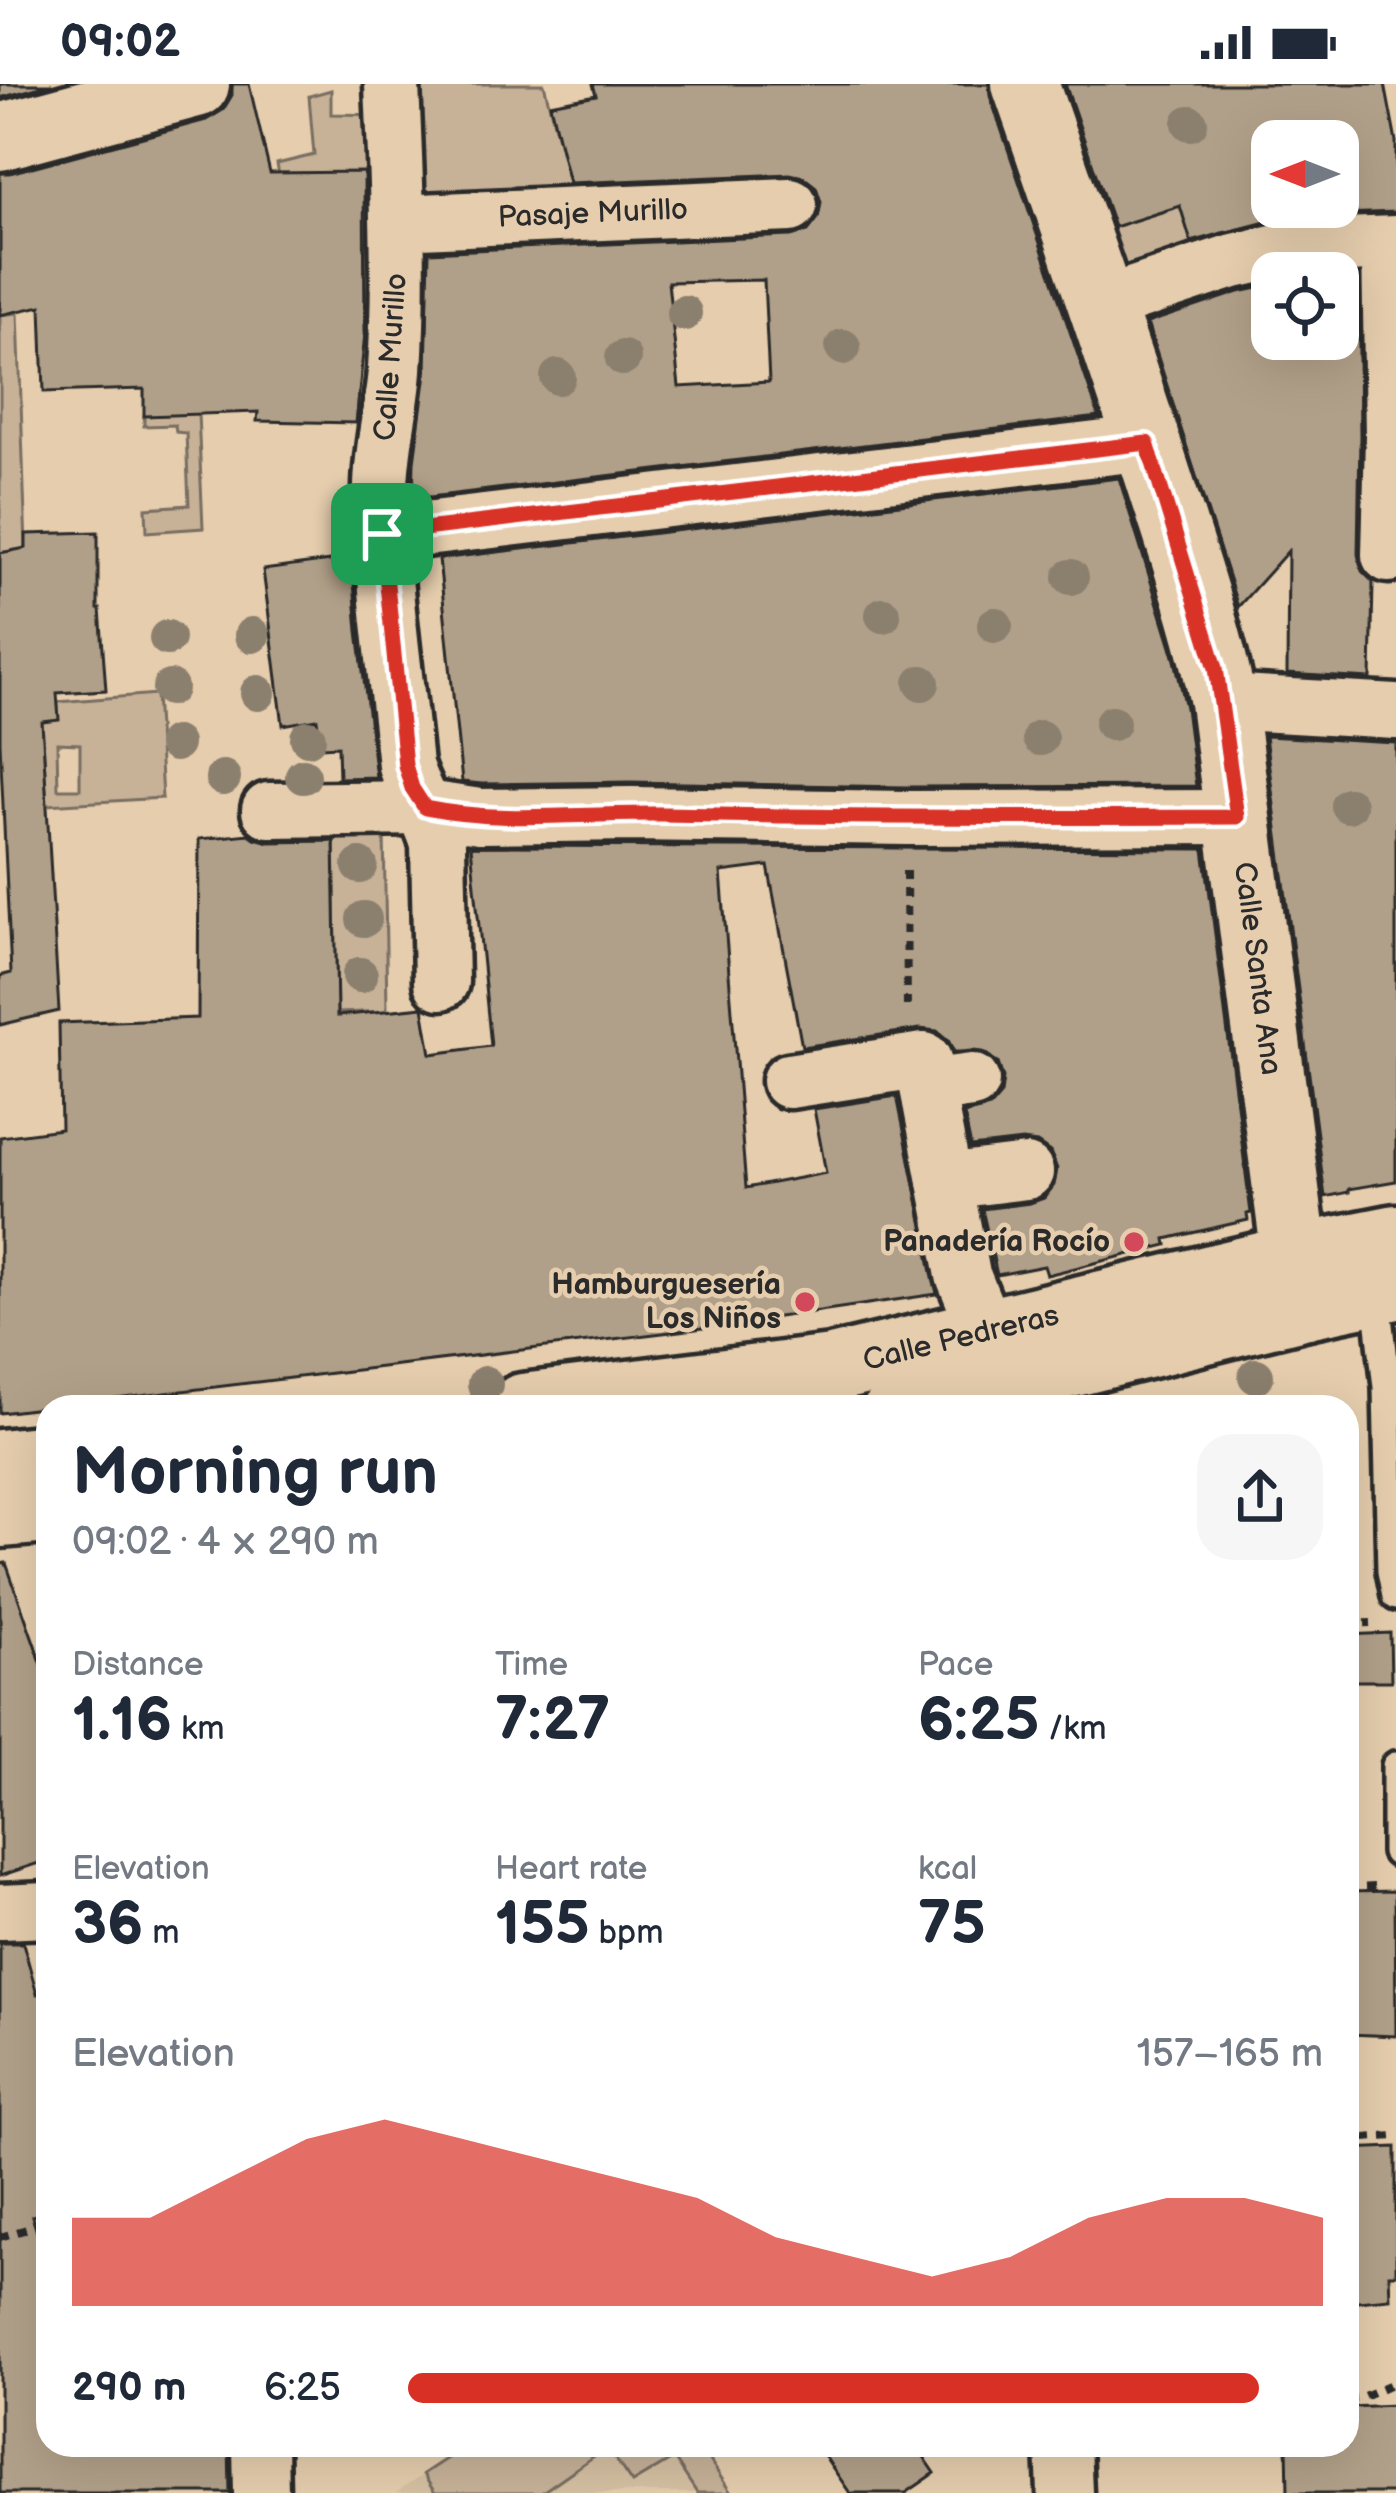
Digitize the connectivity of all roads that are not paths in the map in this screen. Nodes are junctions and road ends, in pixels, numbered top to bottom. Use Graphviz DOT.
graph roads {
  1 [pos="196,84"];
  2 [pos="392,84"];
  3 [pos="1025,84"];
  4 [pos="0,137"];
  5 [pos="790,205"];
  6 [pos="398,222"];
  7 [pos="1392,243"];
  8 [pos="1101,305"];
  9 [pos="1147,443"];
  10 [pos="382,534"];
  11 [pos="1389,555"];
  12 [pos="1223,702"];
  13 [pos="1396,712"];
  14 [pos="425,808"];
  15 [pos="269,810"];
  16 [pos="1237,817"];
  17 [pos="441,982"];
  18 [pos="789,1081"];
  19 [pos="1026,1172"];
  20 [pos="945,1182"];
  21 [pos="1389,1271"];
  22 [pos="1300,1282"];
  23 [pos="1003,1373"];
  24 [pos="621,1395"];
  25 [pos="935,1395"];
  26 [pos="36,1459"];
  27 [pos="0,1463"];
  28 [pos="36,1511"];
  29 [pos="0,1514"];
  30 [pos="1394,1579"];
  31 [pos="1396,1766"];
  32 [pos="1396,1852"];
  33 [pos="36,1910"];
  34 [pos="0,1912"];
  35 [pos="260,2457"];
  36 [pos="1064,2457"];
  37 [pos="261,2493"];
  38 [pos="1065,2493"];
  1 -- 4 [label="street"];
  2 -- 6 [label="street, Calle Murillo"];
  3 -- 8 [label="street, Calle Santa Ana"];
  5 -- 6 [label="street, Pasaje Murillo"];
  6 -- 10 [label="street, Calle Murillo"];
  7 -- 8 [label="street"];
  7 -- 11 [label="street"];
  8 -- 9 [label="street, Calle Santa Ana"];
  9 -- 10 [label="street"];
  9 -- 12 [label="street, Calle Santa Ana"];
  10 -- 14 [label="street, Calle Murillo"];
  12 -- 13 [label="street"];
  12 -- 16 [label="street, Calle Santa Ana"];
  14 -- 15 [label="street"];
  14 -- 16 [label="street"];
  14 -- 17 [label="street, Calle Murillo"];
  16 -- 22 [label="street, Calle Santa Ana"];
  18 -- 20 [label="street"];
  19 -- 20 [label="street"];
  20 -- 23 [label="street"];
  21 -- 22 [label="street, Calle Pedreras"];
  21 -- 30 [label="lane"];
  22 -- 23 [label="street, Calle Pedreras"];
  23 -- 24 [label="street, Calle Pedreras"];
  23 -- 25 [label="street, Calle Pedreras"];
  26 -- 27 [label="street"];
  28 -- 29 [label="street"];
  31 -- 32 [label="lane"];
  33 -- 34 [label="street"];
  35 -- 37 [label="street"];
  36 -- 38 [label="street"];
}
